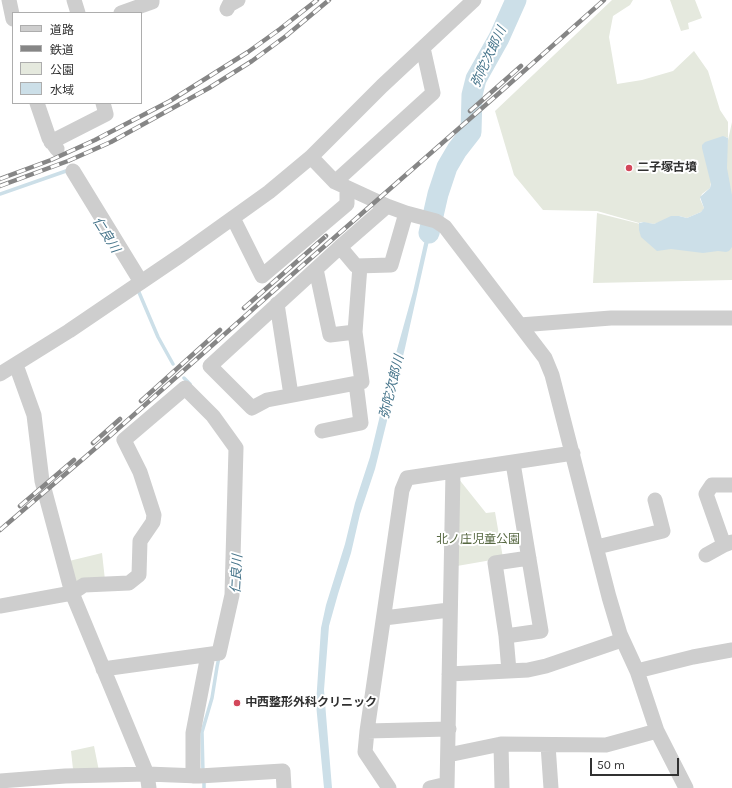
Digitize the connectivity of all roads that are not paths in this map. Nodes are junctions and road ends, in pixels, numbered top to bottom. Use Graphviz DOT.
graph roads {
  1 [pos="9,0"];
  2 [pos="74,0"];
  3 [pos="152,0"];
  4 [pos="474,0"];
  5 [pos="78,12"];
  6 [pos="124,12"];
  7 [pos="12,14"];
  8 [pos="423,48"];
  9 [pos="37,104"];
  10 [pos="103,104"];
  11 [pos="311,156"];
  12 [pos="73,171"];
  13 [pos="341,185"];
  14 [pos="387,206"];
  15 [pos="406,214"];
  16 [pos="232,218"];
  17 [pos="340,247"];
  18 [pos="360,266"];
  19 [pos="316,268"];
  20 [pos="137,285"];
  21 [pos="277,304"];
  22 [pos="732,318"];
  23 [pos="520,325"];
  24 [pos="355,332"];
  25 [pos="16,365"];
  26 [pos="0,374"];
  27 [pos="356,383"];
  28 [pos="291,395"];
  29 [pos="322,431"];
  30 [pos="573,453"];
  31 [pos="513,463"];
  32 [pos="453,472"];
  33 [pos="732,484"];
  34 [pos="655,500"];
  35 [pos="728,543"];
  36 [pos="597,547"];
  37 [pos="706,555"];
  38 [pos="529,558"];
  39 [pos="72,593"];
  40 [pos="0,606"];
  41 [pos="449,610"];
  42 [pos="384,618"];
  43 [pos="506,636"];
  44 [pos="622,640"];
  45 [pos="732,650"];
  46 [pos="208,655"];
  47 [pos="103,669"];
  48 [pos="509,671"];
  49 [pos="637,671"];
  50 [pos="449,674"];
  51 [pos="449,729"];
  52 [pos="367,731"];
  53 [pos="657,731"];
  54 [pos="501,744"];
  55 [pos="548,745"];
  56 [pos="448,755"];
  57 [pos="201,778"];
  58 [pos="148,781"];
  59 [pos="234,781"];
  60 [pos="0,782"];
  61 [pos="447,786"];
  62 [pos="284,788"];
  63 [pos="389,788"];
  64 [pos="430,788"];
  65 [pos="502,788"];
  66 [pos="551,788"];
  67 [pos="686,788"];
  1 -- 7 [label="street"];
  2 -- 5 [label="street"];
  3 -- 6 [label="street"];
  4 -- 8 [label="street"];
  8 -- 11 [label="street"];
  8 -- 13 [label="street"];
  9 -- 10 [label="street"];
  11 -- 13 [label="street"];
  11 -- 16 [label="street"];
  12 -- 20 [label="street"];
  13 -- 14 [label="street"];
  13 -- 16 [label="street"];
  14 -- 15 [label="street"];
  14 -- 17 [label="street"];
  15 -- 18 [label="street"];
  15 -- 23 [label="street"];
  16 -- 20 [label="street"];
  17 -- 18 [label="street"];
  17 -- 19 [label="street"];
  18 -- 24 [label="street"];
  19 -- 21 [label="street"];
  19 -- 24 [label="street"];
  20 -- 25 [label="street"];
  21 -- 28 [label="street"];
  21 -- 28 [label="street"];
  22 -- 23 [label="street"];
  23 -- 30 [label="street"];
  24 -- 27 [label="street"];
  25 -- 26 [label="street"];
  25 -- 39 [label="street"];
  27 -- 28 [label="street"];
  27 -- 29 [label="street"];
  30 -- 31 [label="street"];
  30 -- 36 [label="street"];
  31 -- 32 [label="street"];
  31 -- 38 [label="street"];
  32 -- 41 [label="street"];
  32 -- 42 [label="street"];
  33 -- 35 [label="street"];
  34 -- 36 [label="street"];
  35 -- 37 [label="street"];
  36 -- 44 [label="street"];
  38 -- 43 [label="street"];
  38 -- 43 [label="street"];
  39 -- 40 [label="street"];
  39 -- 46 [label="street"];
  39 -- 47 [label="street"];
  41 -- 42 [label="street"];
  41 -- 50 [label="street"];
  42 -- 52 [label="street"];
  43 -- 48 [label="street"];
  44 -- 48 [label="street"];
  44 -- 49 [label="street"];
  45 -- 49 [label="street"];
  46 -- 47 [label="street"];
  46 -- 57 [label="street"];
  47 -- 58 [label="street"];
  48 -- 50 [label="street"];
  49 -- 53 [label="street"];
  50 -- 51 [label="street"];
  51 -- 52 [label="street"];
  51 -- 56 [label="street"];
  52 -- 63 [label="street"];
  53 -- 55 [label="street"];
  53 -- 67 [label="street"];
  54 -- 55 [label="street"];
  54 -- 56 [label="street"];
  54 -- 65 [label="street"];
  55 -- 66 [label="street"];
  56 -- 61 [label="street"];
  57 -- 58 [label="street"];
  57 -- 59 [label="street"];
  58 -- 60 [label="street"];
  59 -- 62 [label="street"];
  61 -- 64 [label="street"];
}
